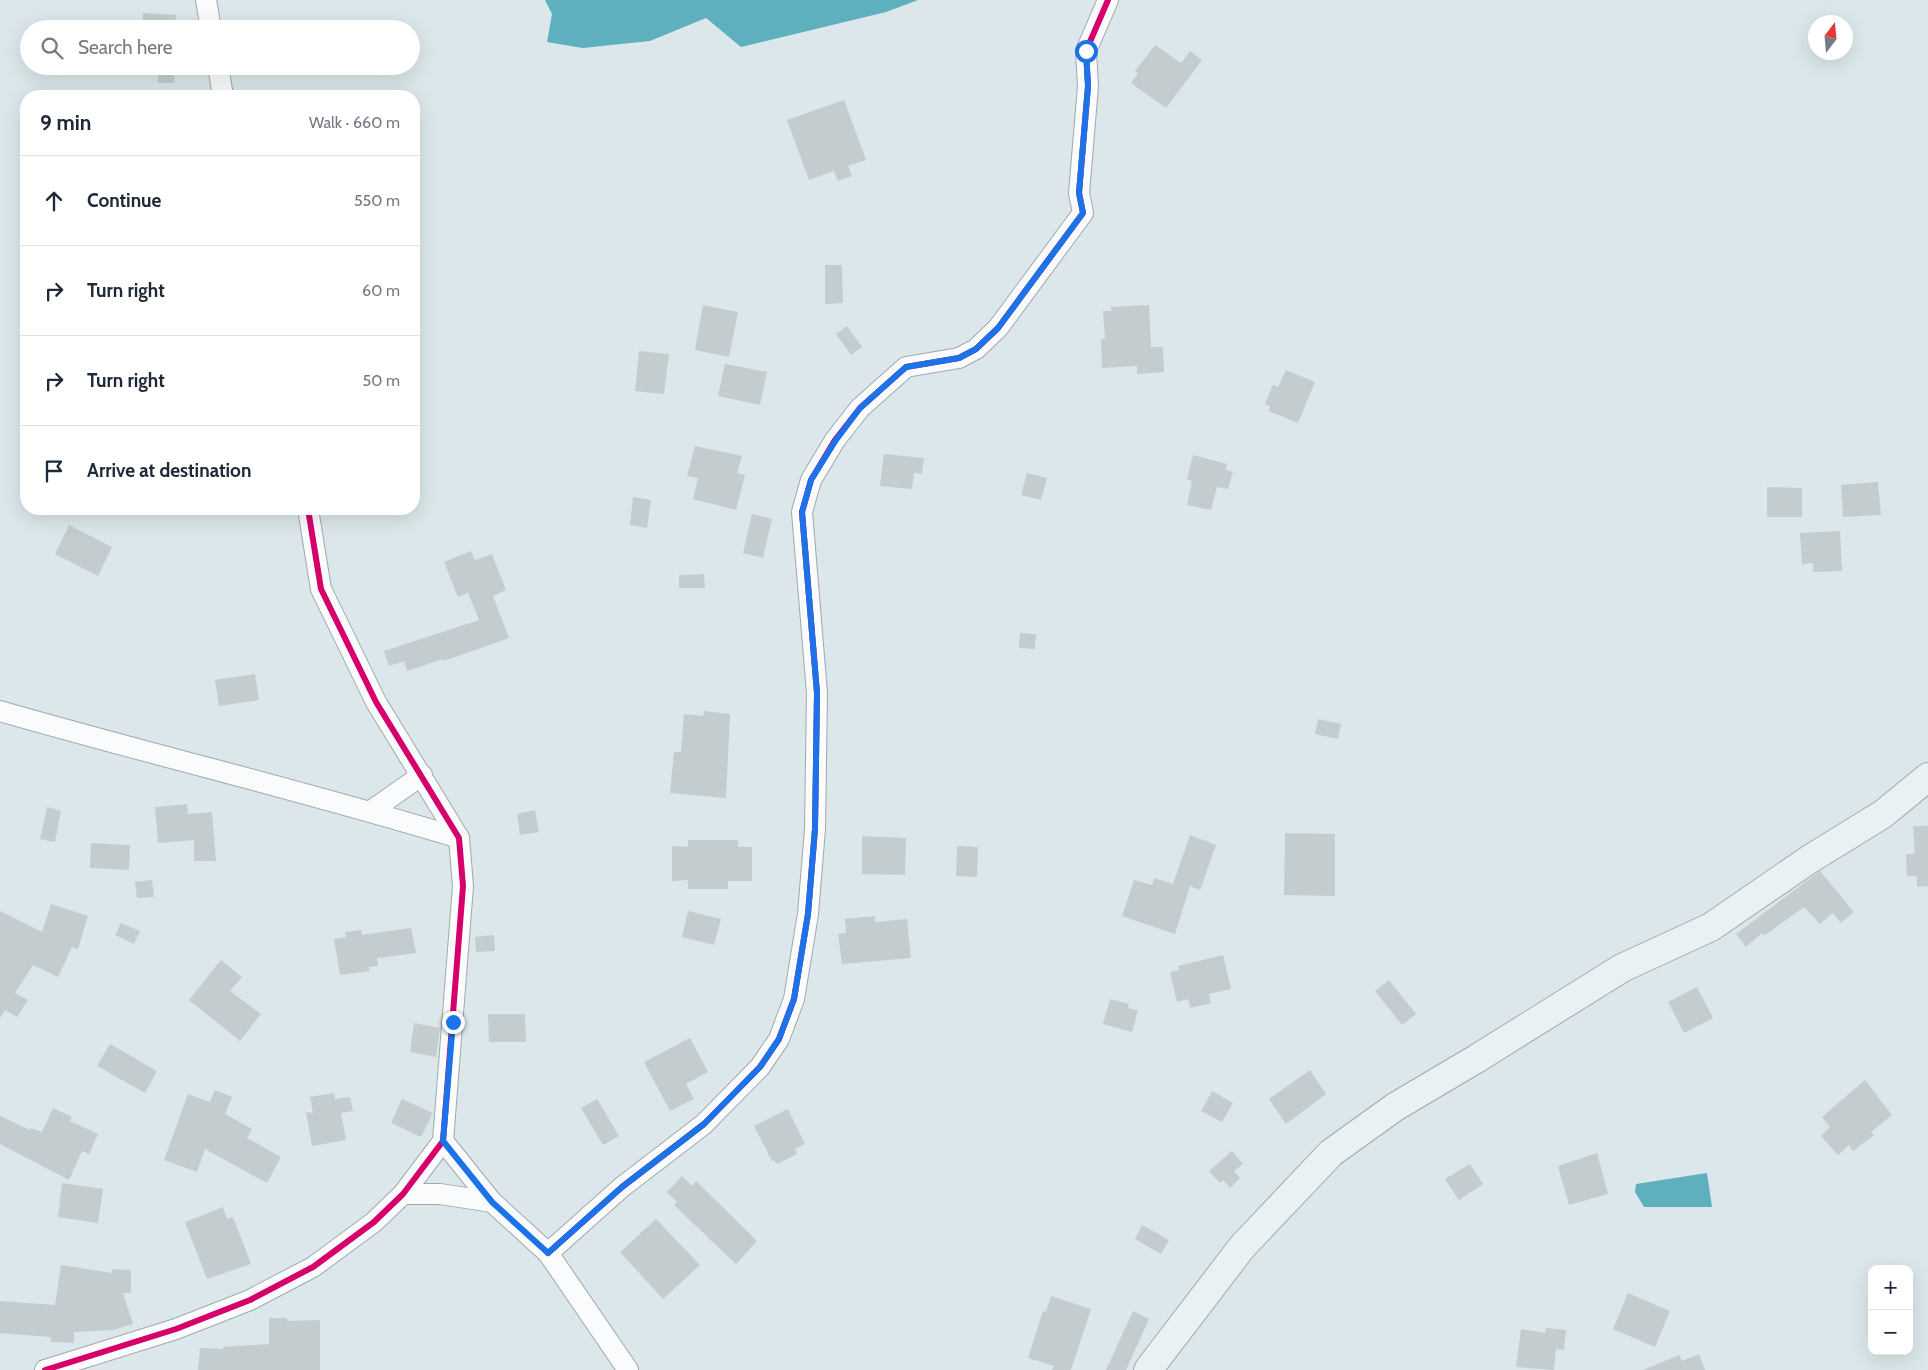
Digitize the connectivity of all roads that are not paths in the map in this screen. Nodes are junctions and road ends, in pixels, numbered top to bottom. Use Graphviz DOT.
graph roads {
  1 [pos="206,0"];
  2 [pos="1108,0"];
  3 [pos="209,20"];
  4 [pos="220,75"];
  5 [pos="223,90"];
  6 [pos="309,515"];
  7 [pos="0,711"];
  8 [pos="422,775"];
  9 [pos="1928,777"];
  10 [pos="371,811"];
  11 [pos="459,838"];
  12 [pos="443,1141"];
  13 [pos="403,1194"];
  14 [pos="492,1202"];
  15 [pos="548,1253"];
  16 [pos="45,1370"];
  17 [pos="628,1370"];
  18 [pos="1148,1370"];
  1 -- 3 [label="street"];
  2 -- 15 [label="street"];
  4 -- 5 [label="street"];
  6 -- 8 [label="street"];
  7 -- 10 [label="street"];
  8 -- 10 [label="street"];
  8 -- 11 [label="street"];
  9 -- 18 [label="street"];
  10 -- 11 [label="street"];
  11 -- 12 [label="street"];
  12 -- 13 [label="street"];
  12 -- 14 [label="street"];
  13 -- 14 [label="street"];
  13 -- 16 [label="street"];
  14 -- 15 [label="street"];
  15 -- 17 [label="street"];
}
